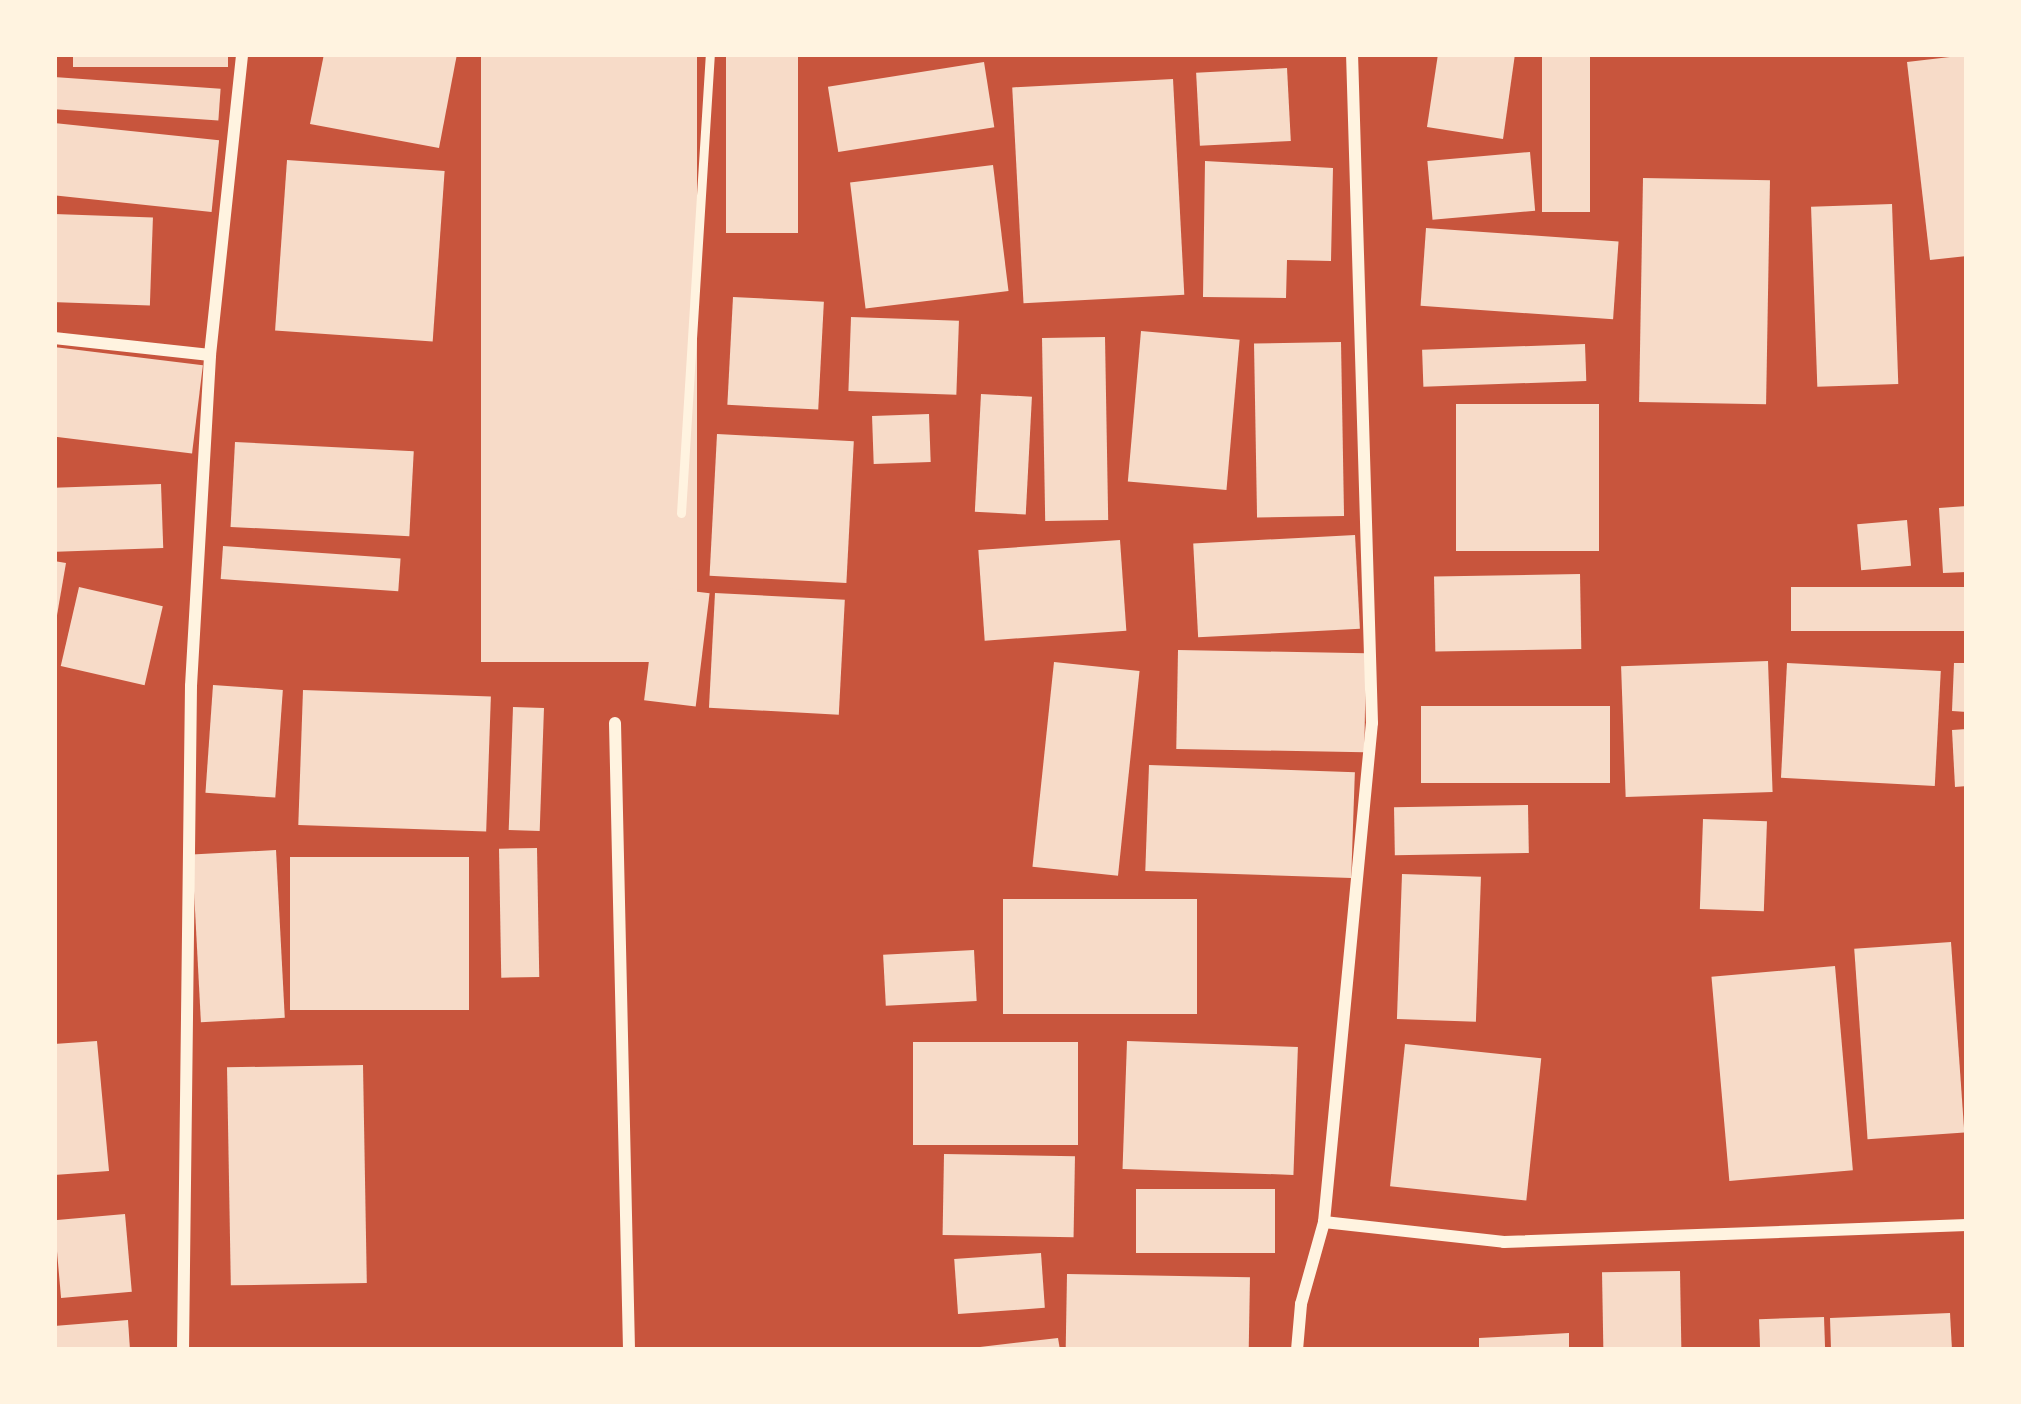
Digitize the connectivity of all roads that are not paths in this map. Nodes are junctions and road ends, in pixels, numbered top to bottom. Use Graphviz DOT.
graph roads {
  1 [pos="242,54"];
  2 [pos="710,54"];
  3 [pos="1352,54"];
  4 [pos="54,338"];
  5 [pos="210,355"];
  6 [pos="681,513"];
  7 [pos="614,723"];
  8 [pos="1324,1222"];
  9 [pos="1967,1226"];
  10 [pos="183,1350"];
  11 [pos="629,1350"];
  12 [pos="1298,1350"];
  1 -- 5 [label="street"];
  2 -- 6 [label="lane"];
  3 -- 8 [label="street"];
  4 -- 5 [label="street"];
  5 -- 10 [label="street"];
  7 -- 11 [label="street"];
  8 -- 9 [label="street"];
  8 -- 12 [label="street"];
}
